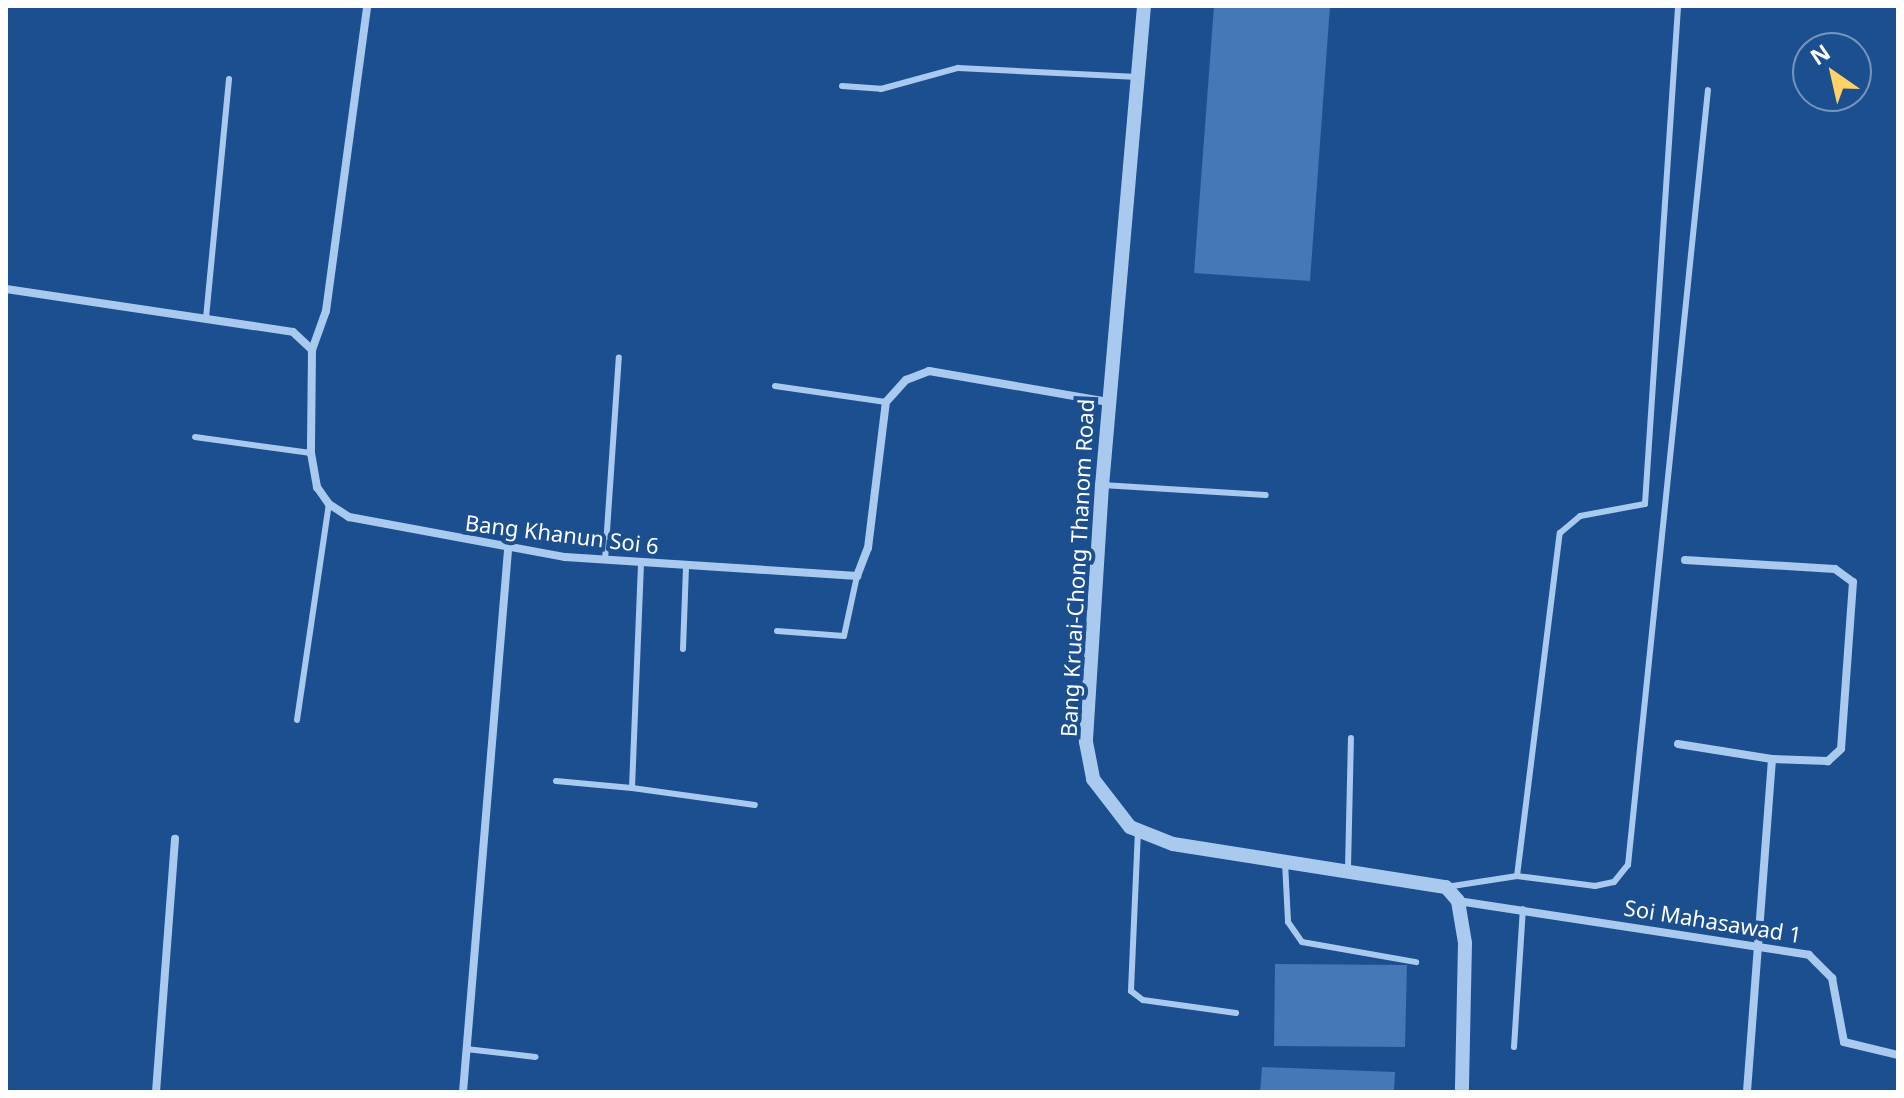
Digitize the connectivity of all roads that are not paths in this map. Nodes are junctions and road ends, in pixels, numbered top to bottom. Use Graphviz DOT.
graph roads {
  1 [pos="367,6"];
  2 [pos="1144,6"];
  3 [pos="1678,6"];
  4 [pos="1138,77"];
  5 [pos="229,79"];
  6 [pos="842,86"];
  7 [pos="1708,90"];
  8 [pos="6,290"];
  9 [pos="206,318"];
  10 [pos="312,350"];
  11 [pos="619,357"];
  12 [pos="775,386"];
  13 [pos="886,402"];
  14 [pos="1108,402"];
  15 [pos="195,437"];
  16 [pos="311,453"];
  17 [pos="1102,485"];
  18 [pos="1266,495"];
  19 [pos="329,504"];
  20 [pos="508,550"];
  21 [pos="605,560"];
  22 [pos="1685,560"];
  23 [pos="641,563"];
  24 [pos="686,569"];
  25 [pos="857,576"];
  26 [pos="777,631"];
  27 [pos="683,649"];
  28 [pos="297,720"];
  29 [pos="1351,738"];
  30 [pos="1678,744"];
  31 [pos="1772,759"];
  32 [pos="556,781"];
  33 [pos="632,788"];
  34 [pos="755,805"];
  35 [pos="1138,830"];
  36 [pos="175,839"];
  37 [pos="1284,859"];
  38 [pos="1348,868"];
  39 [pos="1517,876"];
  40 [pos="1446,887"];
  41 [pos="1458,901"];
  42 [pos="1523,909"];
  43 [pos="1756,947"];
  44 [pos="1416,962"];
  45 [pos="1236,1013"];
  46 [pos="1514,1047"];
  47 [pos="466,1049"];
  48 [pos="1898,1055"];
  49 [pos="536,1057"];
  50 [pos="156,1092"];
  51 [pos="463,1092"];
  52 [pos="1462,1092"];
  53 [pos="1747,1092"];
  1 -- 10 [label="street"];
  2 -- 4 [label="street, Bang Kruai-Chong Thanom Road"];
  3 -- 39 [label="lane"];
  4 -- 6 [label="lane"];
  4 -- 14 [label="street, Bang Kruai-Chong Thanom Road"];
  5 -- 9 [label="lane"];
  7 -- 39 [label="lane"];
  8 -- 9 [label="street"];
  9 -- 10 [label="street"];
  10 -- 16 [label="street"];
  11 -- 21 [label="lane"];
  12 -- 13 [label="lane"];
  13 -- 14 [label="street"];
  13 -- 25 [label="street"];
  14 -- 17 [label="street, Bang Kruai-Chong Thanom Road"];
  15 -- 16 [label="lane"];
  16 -- 19 [label="street"];
  17 -- 18 [label="lane"];
  17 -- 35 [label="street, Bang Kruai-Chong Thanom Road"];
  19 -- 20 [label="street, Bang Khanun Soi 6"];
  19 -- 28 [label="lane"];
  20 -- 21 [label="street, Bang Khanun Soi 6"];
  20 -- 47 [label="street"];
  21 -- 23 [label="street, Bang Khanun Soi 6"];
  22 -- 31 [label="street"];
  23 -- 24 [label="street, Bang Khanun Soi 6"];
  23 -- 33 [label="lane"];
  24 -- 25 [label="street, Bang Khanun Soi 6"];
  24 -- 27 [label="lane"];
  25 -- 26 [label="lane"];
  29 -- 38 [label="lane"];
  30 -- 31 [label="street"];
  31 -- 43 [label="street"];
  32 -- 33 [label="lane"];
  33 -- 34 [label="lane"];
  35 -- 37 [label="street, Bang Kruai-Chong Thanom Road"];
  35 -- 45 [label="lane"];
  36 -- 50 [label="street"];
  37 -- 38 [label="street, Bang Kruai-Chong Thanom Road"];
  37 -- 44 [label="lane"];
  38 -- 40 [label="street, Bang Kruai-Chong Thanom Road"];
  39 -- 40 [label="lane"];
  40 -- 41 [label="street"];
  41 -- 42 [label="street, Soi Mahasawad 1"];
  41 -- 52 [label="street"];
  42 -- 43 [label="street, Soi Mahasawad 1"];
  42 -- 46 [label="lane"];
  43 -- 48 [label="street, Soi Mahasawad 1"];
  43 -- 53 [label="street"];
  47 -- 49 [label="lane"];
  47 -- 51 [label="street"];
}
